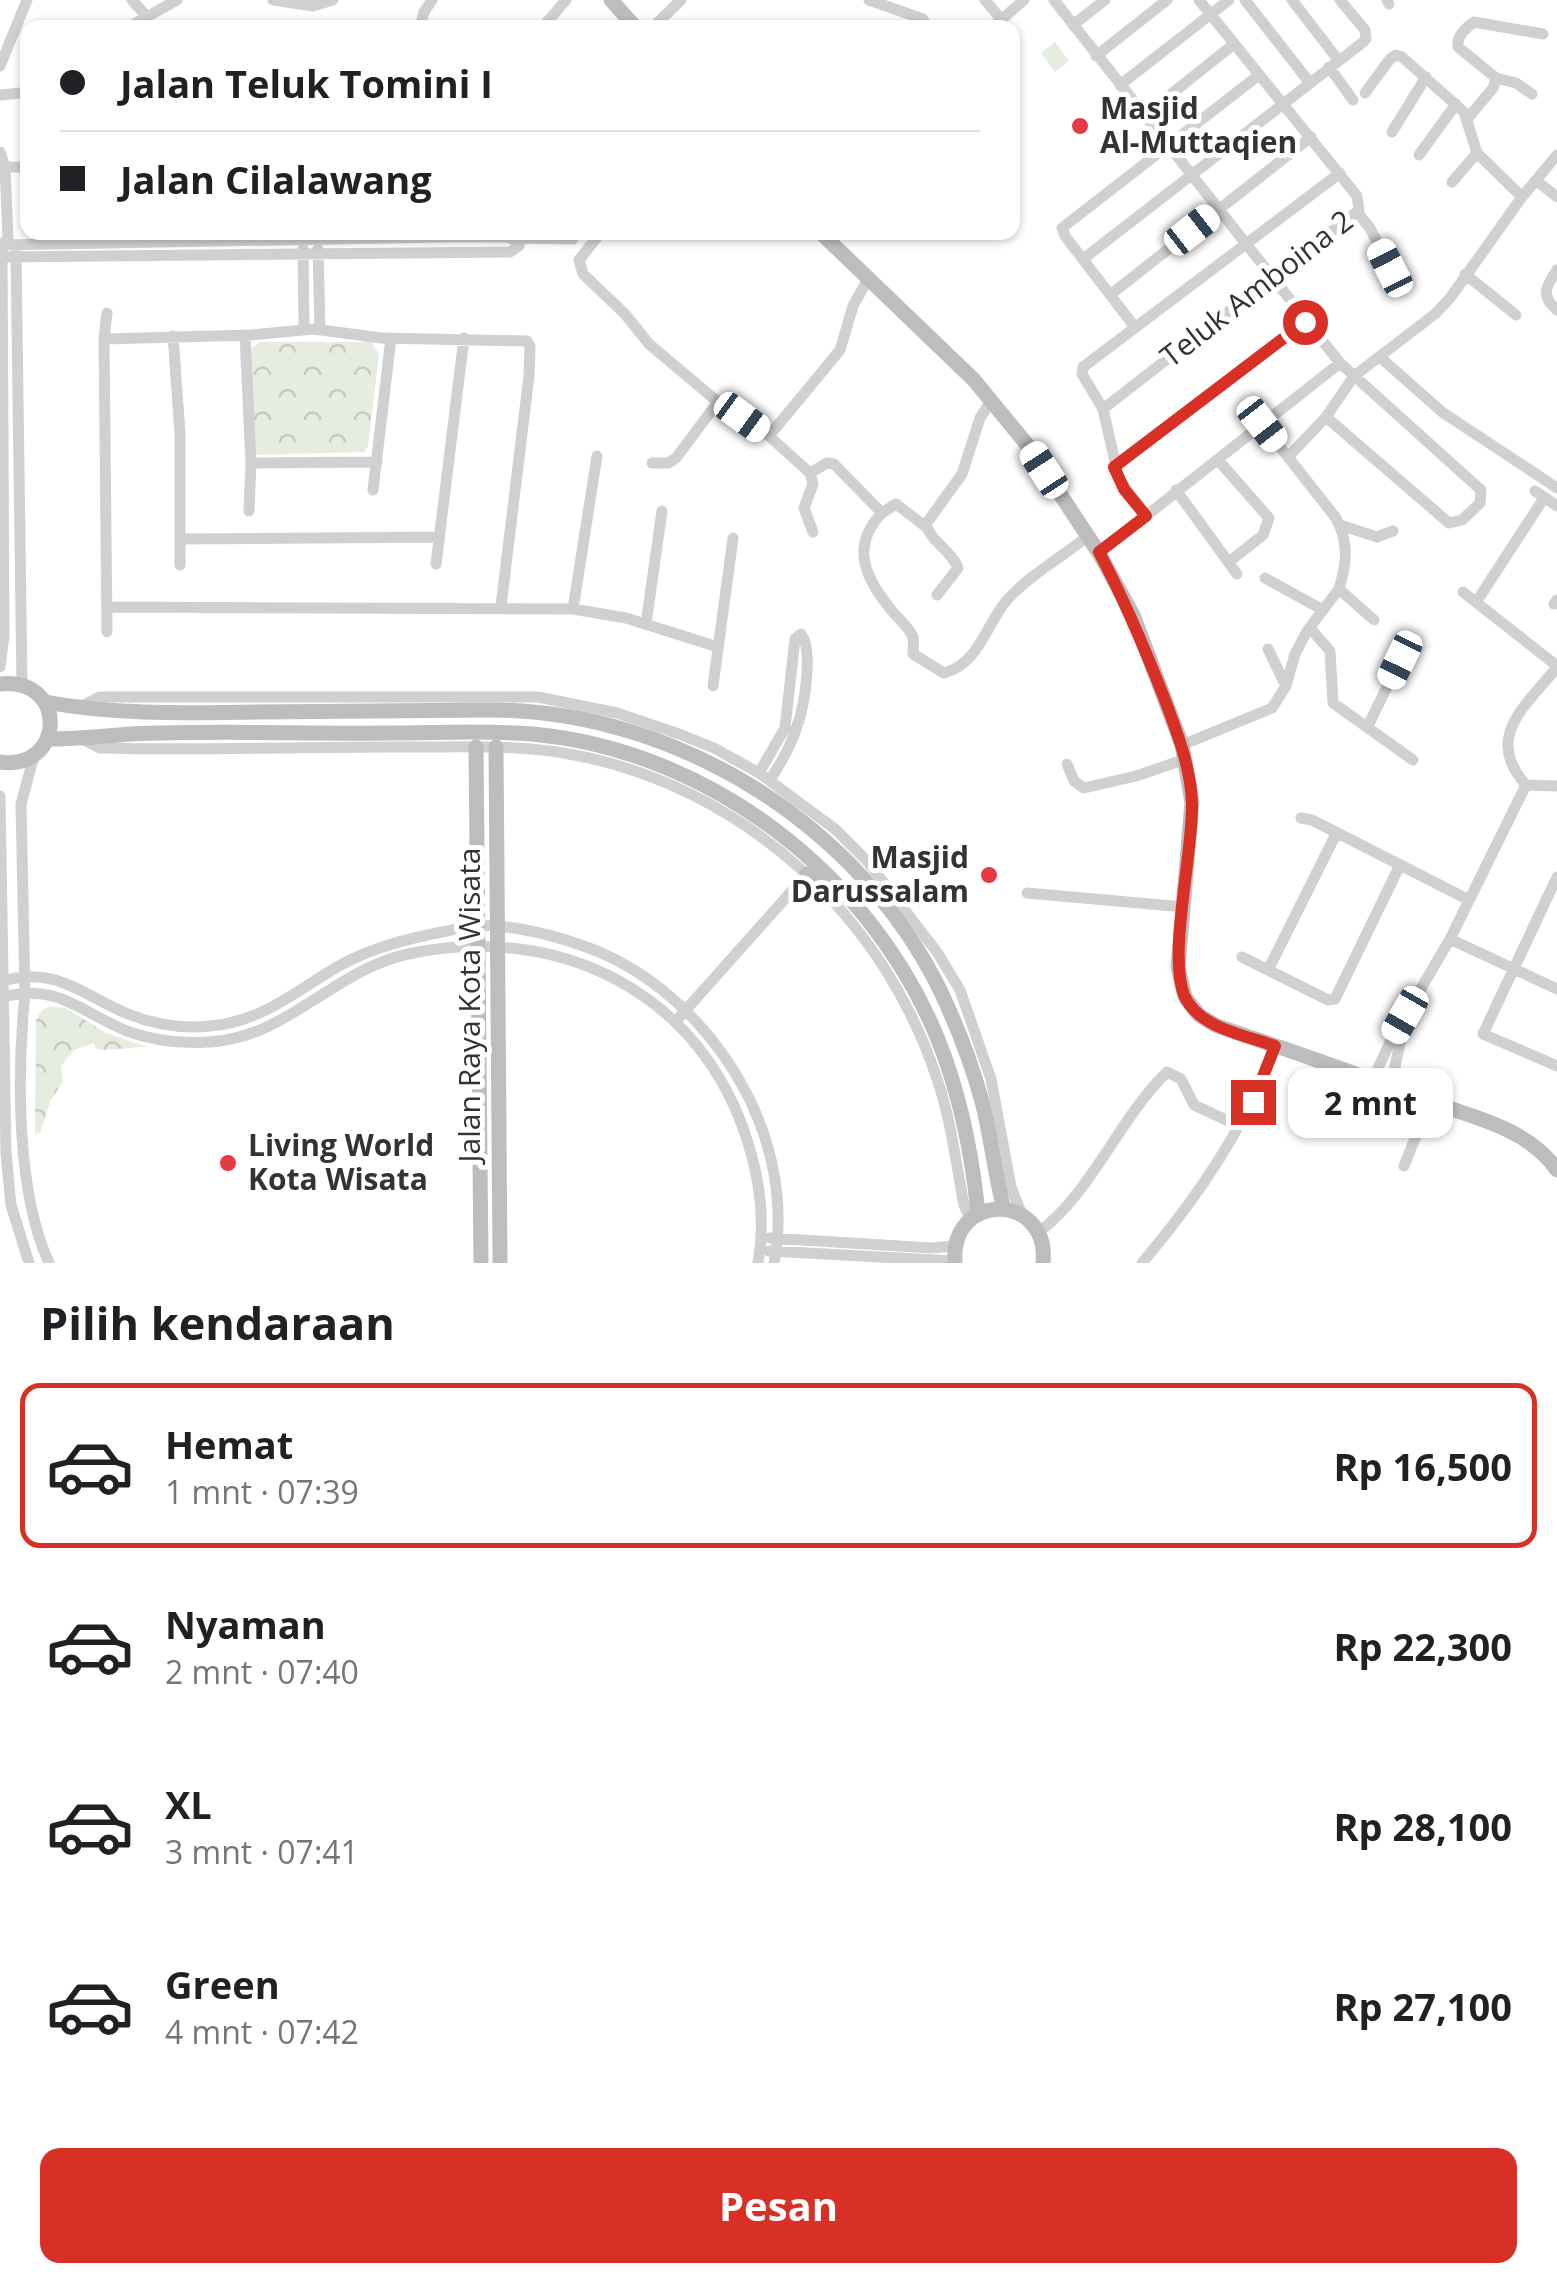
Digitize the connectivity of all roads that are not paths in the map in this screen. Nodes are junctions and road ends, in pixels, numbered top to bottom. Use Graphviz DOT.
graph roads {
  1 [pos="28,0"];
  2 [pos="132,0"];
  3 [pos="177,0"];
  4 [pos="273,0"];
  5 [pos="333,0"];
  6 [pos="566,0"];
  7 [pos="611,0"];
  8 [pos="681,0"];
  9 [pos="869,0"];
  10 [pos="1024,0"];
  11 [pos="1054,0"];
  12 [pos="1105,0"];
  13 [pos="1167,0"];
  14 [pos="1199,0"];
  15 [pos="1229,0"];
  16 [pos="1245,0"];
  17 [pos="1292,0"];
  18 [pos="1340,0"];
  19 [pos="1211,15"];
  20 [pos="148,18"];
  21 [pos="144,20"];
  22 [pos="549,20"];
  23 [pos="629,20"];
  24 [pos="660,20"];
  25 [pos="924,20"];
  26 [pos="1000,20"];
  27 [pos="1073,25"];
  28 [pos="1542,34"];
  29 [pos="1234,44"];
  30 [pos="1096,56"];
  31 [pos="1334,64"];
  32 [pos="0,66"];
  33 [pos="1259,75"];
  34 [pos="1426,77"];
  35 [pos="1496,78"];
  36 [pos="1310,82"];
  37 [pos="1120,85"];
  38 [pos="1365,93"];
  39 [pos="1532,94"];
  40 [pos="1353,100"];
  41 [pos="1282,103"];
  42 [pos="1456,104"];
  43 [pos="1146,115"];
  44 [pos="1468,118"];
  45 [pos="1392,132"];
  46 [pos="1310,137"];
  47 [pos="1168,143"];
  48 [pos="0,152"];
  49 [pos="1477,152"];
  50 [pos="1557,155"];
  51 [pos="1420,156"];
  52 [pos="3,167"];
  53 [pos="1340,173"];
  54 [pos="1192,175"];
  55 [pos="1537,181"];
  56 [pos="1452,182"];
  57 [pos="1522,197"];
  58 [pos="1557,198"];
  59 [pos="1220,208"];
  60 [pos="1358,213"];
  61 [pos="378,240"];
  62 [pos="428,240"];
  63 [pos="442,240"];
  64 [pos="515,240"];
  65 [pos="595,240"];
  66 [pos="828,240"];
  67 [pos="1246,242"];
  68 [pos="318,246"];
  69 [pos="302,247"];
  70 [pos="6,249"];
  71 [pos="428,251"];
  72 [pos="443,251"];
  73 [pos="1083,259"];
  74 [pos="1390,268"];
  75 [pos="1557,270"];
  76 [pos="1466,274"];
  77 [pos="1274,278"];
  78 [pos="868,279"];
  79 [pos="1110,294"];
  80 [pos="1557,310"];
  81 [pos="107,313"];
  82 [pos="1516,315"];
  83 [pos="1308,319"];
  84 [pos="1134,326"];
  85 [pos="304,329"];
  86 [pos="320,330"];
  87 [pos="245,335"];
  88 [pos="173,336"];
  89 [pos="391,338"];
  90 [pos="464,338"];
  91 [pos="104,339"];
  92 [pos="1380,357"];
  93 [pos="1340,363"];
  94 [pos="1354,376"];
  95 [pos="991,401"];
  96 [pos="718,402"];
  97 [pos="1103,409"];
  98 [pos="1326,417"];
  99 [pos="1262,424"];
  100 [pos="769,436"];
  101 [pos="598,456"];
  102 [pos="1288,458"];
  103 [pos="1218,460"];
  104 [pos="377,462"];
  105 [pos="250,463"];
  106 [pos="652,463"];
  107 [pos="1114,467"];
  108 [pos="810,473"];
  109 [pos="1557,488"];
  110 [pos="374,490"];
  111 [pos="1176,490"];
  112 [pos="1557,506"];
  113 [pos="249,511"];
  114 [pos="662,511"];
  115 [pos="882,513"];
  116 [pos="1146,516"];
  117 [pos="1340,526"];
  118 [pos="926,527"];
  119 [pos="1393,531"];
  120 [pos="812,532"];
  121 [pos="1088,536"];
  122 [pos="439,537"];
  123 [pos="732,538"];
  124 [pos="180,539"];
  125 [pos="1099,552"];
  126 [pos="1230,560"];
  127 [pos="436,564"];
  128 [pos="180,565"];
  129 [pos="1237,574"];
  130 [pos="1265,578"];
  131 [pos="1339,589"];
  132 [pos="1463,592"];
  133 [pos="937,595"];
  134 [pos="1477,601"];
  135 [pos="501,606"];
  136 [pos="108,607"];
  137 [pos="573,609"];
  138 [pos="1323,610"];
  139 [pos="1374,620"];
  140 [pos="646,624"];
  141 [pos="1310,628"];
  142 [pos="107,632"];
  143 [pos="718,647"];
  144 [pos="1268,649"];
  145 [pos="1400,660"];
  146 [pos="1557,666"];
  147 [pos="0,667"];
  148 [pos="0,684"];
  149 [pos="22,684"];
  150 [pos="713,686"];
  151 [pos="1286,686"];
  152 [pos="473,696"];
  153 [pos="46,702"];
  154 [pos="78,708"];
  155 [pos="456,710"];
  156 [pos="617,713"];
  157 [pos="1368,726"];
  158 [pos="629,732"];
  159 [pos="48,739"];
  160 [pos="82,739"];
  161 [pos="476,747"];
  162 [pos="496,748"];
  163 [pos="1184,752"];
  164 [pos="34,756"];
  165 [pos="1412,760"];
  166 [pos="0,762"];
  167 [pos="1067,764"];
  168 [pos="763,781"];
  169 [pos="698,783"];
  170 [pos="1526,785"];
  171 [pos="1557,786"];
  172 [pos="677,788"];
  173 [pos="0,796"];
  174 [pos="746,809"];
  175 [pos="1301,818"];
  176 [pos="829,834"];
  177 [pos="1336,834"];
  178 [pos="1400,865"];
  179 [pos="807,874"];
  180 [pos="1557,876"];
  181 [pos="836,884"];
  182 [pos="1027,893"];
  183 [pos="1469,900"];
  184 [pos="1184,907"];
  185 [pos="1542,908"];
  186 [pos="1557,916"];
  187 [pos="870,922"];
  188 [pos="2,924"];
  189 [pos="479,926"];
  190 [pos="497,926"];
  191 [pos="2,939"];
  192 [pos="1450,939"];
  193 [pos="479,945"];
  194 [pos="497,945"];
  195 [pos="870,945"];
  196 [pos="1242,957"];
  197 [pos="1512,968"];
  198 [pos="1268,970"];
  199 [pos="25,978"];
  200 [pos="2,981"];
  201 [pos="1557,989"];
  202 [pos="25,994"];
  203 [pos="2,997"];
  204 [pos="688,1011"];
  205 [pos="1405,1015"];
  206 [pos="675,1022"];
  207 [pos="1275,1046"];
  208 [pos="1557,1066"];
  209 [pos="1373,1079"];
  210 [pos="1391,1085"];
  211 [pos="1430,1101"];
  212 [pos="1239,1126"];
  213 [pos="1552,1149"];
  214 [pos="1404,1166"];
  215 [pos="1557,1170"];
  216 [pos="1004,1209"];
  217 [pos="1022,1215"];
  218 [pos="974,1216"];
  219 [pos="1038,1232"];
  220 [pos="759,1250"];
  221 [pos="776,1251"];
  222 [pos="481,1256"];
  223 [pos="500,1256"];
  224 [pos="954,1256"];
  225 [pos="29,1263"];
  226 [pos="48,1263"];
  227 [pos="1043,1263"];
  228 [pos="1142,1263"];
  1 -- 32 [label="street"];
  2 -- 20 [label="street"];
  3 -- 20 [label="street"];
  4 -- 5 [label="street"];
  6 -- 22 [label="street"];
  7 -- 23 [label="street"];
  8 -- 24 [label="street"];
  9 -- 25 [label="street"];
  10 -- 26 [label="street"];
  11 -- 27 [label="street"];
  12 -- 27 [label="street"];
  13 -- 30 [label="street"];
  14 -- 19 [label="street, Teluk Amboina 2"];
  15 -- 19 [label="street"];
  16 -- 36 [label="street"];
  17 -- 31 [label="street"];
  18 -- 31 [label="street"];
  19 -- 29 [label="street, Teluk Amboina 2"];
  19 -- 37 [label="street"];
  20 -- 21 [label="street"];
  27 -- 30 [label="street"];
  28 -- 35 [label="street"];
  29 -- 33 [label="street, Teluk Amboina 2"];
  29 -- 43 [label="street"];
  30 -- 37 [label="street"];
  31 -- 36 [label="street"];
  31 -- 40 [label="street"];
  33 -- 41 [label="street, Teluk Amboina 2"];
  33 -- 47 [label="street"];
  34 -- 38 [label="street"];
  34 -- 42 [label="street"];
  34 -- 45 [label="street"];
  35 -- 39 [label="street"];
  35 -- 44 [label="street"];
  36 -- 41 [label="street"];
  37 -- 43 [label="street"];
  41 -- 46 [label="street, Teluk Amboina 2"];
  41 -- 54 [label="street"];
  42 -- 44 [label="street"];
  42 -- 51 [label="street"];
  43 -- 47 [label="street"];
  44 -- 49 [label="street"];
  46 -- 53 [label="street, Teluk Amboina 2"];
  46 -- 59 [label="street"];
  47 -- 54 [label="street"];
  47 -- 73 [label="street"];
  48 -- 52 [label="street"];
  49 -- 56 [label="street"];
  49 -- 57 [label="street"];
  50 -- 55 [label="street"];
  52 -- 70 [label="street"];
  53 -- 60 [label="street, Teluk Amboina 2"];
  53 -- 67 [label="street"];
  54 -- 59 [label="street"];
  54 -- 73 [label="street"];
  55 -- 57 [label="street"];
  55 -- 58 [label="street"];
  57 -- 76 [label="street"];
  59 -- 67 [label="street"];
  59 -- 79 [label="street"];
  60 -- 74 [label="street"];
  60 -- 77 [label="street, Teluk Amboina 2"];
  61 -- 68 [label="street"];
  62 -- 71 [label="street"];
  63 -- 72 [label="street"];
  64 -- 72 [label="street"];
  65 -- 96 [label="street"];
  66 -- 78 [label="street"];
  67 -- 77 [label="street"];
  67 -- 84 [label="street"];
  68 -- 69 [label="street"];
  68 -- 71 [label="street"];
  68 -- 86 [label="street"];
  69 -- 70 [label="street"];
  69 -- 85 [label="street"];
  70 -- 147 [label="street"];
  70 -- 149 [label="street"];
  71 -- 72 [label="street"];
  73 -- 79 [label="street"];
  75 -- 80 [label="street"];
  76 -- 82 [label="street"];
  76 -- 92 [label="street"];
  77 -- 83 [label="street"];
  77 -- 97 [label="street, Teluk Amboina 2"];
  78 -- 95 [label="street"];
  78 -- 100 [label="street"];
  79 -- 84 [label="street"];
  81 -- 91 [label="street"];
  83 -- 93 [label="street"];
  83 -- 107 [label="street"];
  84 -- 97 [label="street"];
  85 -- 86 [label="street"];
  85 -- 87 [label="street"];
  86 -- 89 [label="street"];
  87 -- 88 [label="street"];
  87 -- 105 [label="street"];
  88 -- 91 [label="street"];
  88 -- 124 [label="street"];
  89 -- 90 [label="street"];
  89 -- 104 [label="street"];
  90 -- 122 [label="street"];
  90 -- 135 [label="street"];
  91 -- 136 [label="street"];
  92 -- 94 [label="street"];
  92 -- 109 [label="street"];
  93 -- 94 [label="street"];
  93 -- 99 [label="street"];
  94 -- 98 [label="street"];
  94 -- 98 [label="street"];
  95 -- 118 [label="street"];
  95 -- 121 [label="street"];
  96 -- 100 [label="street"];
  96 -- 106 [label="street"];
  97 -- 107 [label="street"];
  98 -- 102 [label="street"];
  99 -- 102 [label="street"];
  99 -- 103 [label="street"];
  100 -- 108 [label="street"];
  101 -- 137 [label="street"];
  102 -- 117 [label="street"];
  103 -- 111 [label="street"];
  103 -- 126 [label="street"];
  104 -- 105 [label="street"];
  104 -- 110 [label="street"];
  105 -- 113 [label="street"];
  107 -- 116 [label="street"];
  108 -- 115 [label="street"];
  108 -- 120 [label="street"];
  111 -- 116 [label="street"];
  111 -- 126 [label="street"];
  112 -- 134 [label="street"];
  114 -- 140 [label="street"];
  115 -- 118 [label="street"];
  115 -- 121 [label="street"];
  116 -- 125 [label="street"];
  117 -- 119 [label="street"];
  117 -- 131 [label="street"];
  118 -- 133 [label="street"];
  121 -- 125 [label="street"];
  122 -- 124 [label="street"];
  122 -- 127 [label="street"];
  123 -- 143 [label="street"];
  124 -- 128 [label="street"];
  125 -- 163 [label="street"];
  126 -- 129 [label="street"];
  130 -- 138 [label="street"];
  131 -- 138 [label="street"];
  131 -- 139 [label="street"];
  132 -- 134 [label="street"];
  134 -- 146 [label="street"];
  135 -- 136 [label="street"];
  135 -- 137 [label="street"];
  136 -- 142 [label="street"];
  137 -- 140 [label="street"];
  138 -- 141 [label="street"];
  140 -- 143 [label="street"];
  141 -- 151 [label="street"];
  141 -- 157 [label="street"];
  143 -- 150 [label="street"];
  144 -- 151 [label="street"];
  145 -- 157 [label="street"];
  146 -- 170 [label="street"];
  148 -- 149 [label="street"];
  149 -- 153 [label="street"];
  151 -- 163 [label="street"];
  152 -- 154 [label="street"];
  152 -- 155 [label="street"];
  152 -- 156 [label="street"];
  153 -- 154 [label="street"];
  153 -- 159 [label="street"];
  154 -- 155 [label="street"];
  155 -- 158 [label="street"];
  156 -- 158 [label="street"];
  156 -- 168 [label="street"];
  157 -- 165 [label="street"];
  158 -- 168 [label="street"];
  159 -- 160 [label="street"];
  159 -- 164 [label="street"];
  160 -- 161 [label="street"];
  160 -- 169 [label="street"];
  161 -- 162 [label="street"];
  161 -- 189 [label="street, Jalan Raya Kota Wisata"];
  162 -- 172 [label="street"];
  162 -- 190 [label="street, Jalan Raya Kota Wisata"];
  163 -- 167 [label="street"];
  163 -- 184 [label="street"];
  164 -- 166 [label="street"];
  164 -- 199 [label="street"];
  168 -- 168 [label="street"];
  168 -- 174 [label="street"];
  168 -- 176 [label="street"];
  169 -- 172 [label="street"];
  169 -- 174 [label="street"];
  170 -- 171 [label="street"];
  170 -- 183 [label="street"];
  172 -- 179 [label="street"];
  173 -- 188 [label="street"];
  174 -- 181 [label="street"];
  175 -- 177 [label="street"];
  176 -- 216 [label="street"];
  176 -- 217 [label="street"];
  177 -- 178 [label="street"];
  177 -- 198 [label="street"];
  178 -- 183 [label="street"];
  178 -- 198 [label="street"];
  179 -- 181 [label="street"];
  179 -- 195 [label="street"];
  179 -- 204 [label="street"];
  180 -- 185 [label="street"];
  181 -- 187 [label="street"];
  182 -- 184 [label="street"];
  183 -- 192 [label="street"];
  184 -- 207 [label="street"];
  185 -- 186 [label="street"];
  185 -- 197 [label="street"];
  187 -- 195 [label="street"];
  187 -- 218 [label="street"];
  188 -- 191 [label="street"];
  189 -- 190 [label="street"];
  189 -- 193 [label="street, Jalan Raya Kota Wisata"];
  189 -- 199 [label="street"];
  190 -- 194 [label="street, Jalan Raya Kota Wisata"];
  190 -- 204 [label="street"];
  191 -- 200 [label="street"];
  192 -- 197 [label="street"];
  192 -- 205 [label="street"];
  193 -- 194 [label="street"];
  193 -- 202 [label="street"];
  193 -- 222 [label="street, Jalan Raya Kota Wisata"];
  194 -- 206 [label="street"];
  194 -- 223 [label="street, Jalan Raya Kota Wisata"];
  195 -- 218 [label="street"];
  196 -- 198 [label="street"];
  197 -- 201 [label="street"];
  197 -- 208 [label="street"];
  199 -- 200 [label="street"];
  199 -- 202 [label="street"];
  200 -- 203 [label="street"];
  202 -- 203 [label="street"];
  202 -- 226 [label="street"];
  203 -- 225 [label="street"];
  204 -- 206 [label="street"];
  204 -- 221 [label="street"];
  205 -- 209 [label="street"];
  205 -- 210 [label="street"];
  206 -- 220 [label="street"];
  207 -- 209 [label="street"];
  207 -- 212 [label="street"];
  209 -- 210 [label="street"];
  210 -- 211 [label="street"];
  211 -- 213 [label="street"];
  211 -- 214 [label="street"];
  212 -- 219 [label="street"];
  212 -- 228 [label="street"];
  213 -- 215 [label="street"];
  216 -- 217 [label="street"];
  216 -- 218 [label="street"];
  217 -- 219 [label="street"];
  218 -- 224 [label="street"];
  219 -- 227 [label="street"];
  220 -- 221 [label="street"];
  221 -- 224 [label="street"];
  222 -- 223 [label="street"];
}
